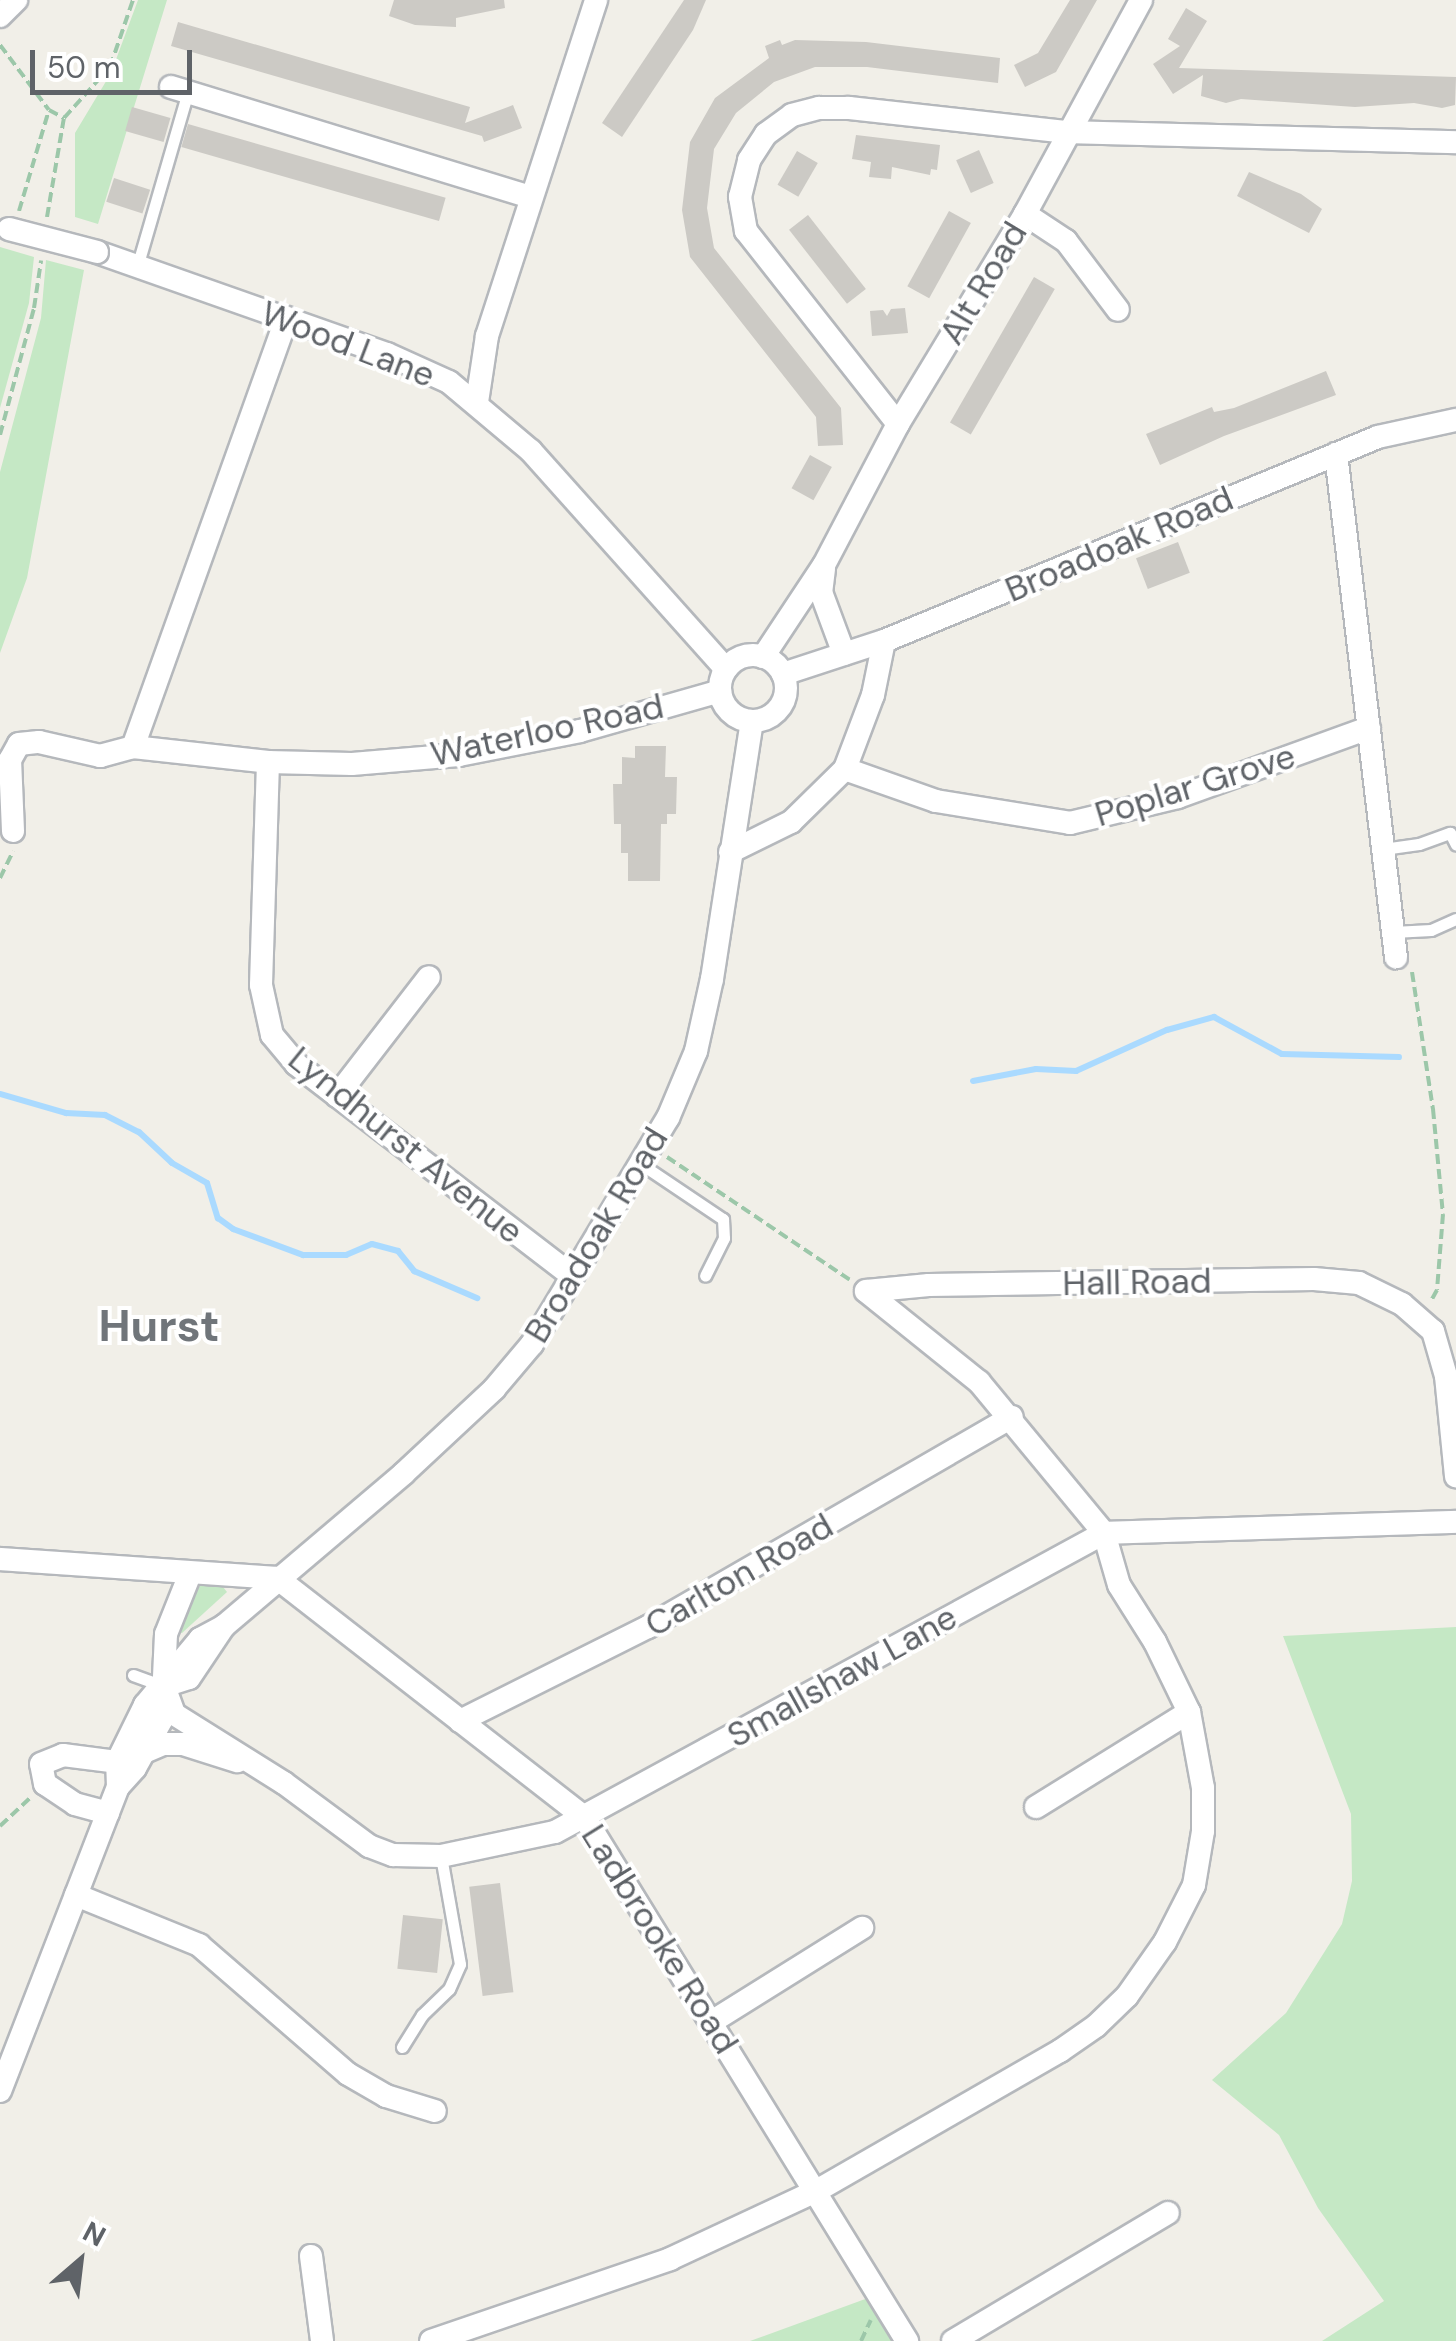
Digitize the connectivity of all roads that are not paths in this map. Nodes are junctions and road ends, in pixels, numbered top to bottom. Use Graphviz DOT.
graph roads {
  1 [pos="16,0"];
  2 [pos="596,0"];
  3 [pos="1141,0"];
  4 [pos="0,16"];
  5 [pos="179,89"];
  6 [pos="1066,132"];
  7 [pos="1456,142"];
  8 [pos="530,197"];
  9 [pos="1025,214"];
  10 [pos="8,229"];
  11 [pos="138,267"];
  12 [pos="1118,310"];
  13 [pos="286,318"];
  14 [pos="478,402"];
  15 [pos="1456,420"];
  16 [pos="898,424"];
  17 [pos="1336,454"];
  18 [pos="824,565"];
  19 [pos="884,641"];
  20 [pos="844,654"];
  21 [pos="762,657"];
  22 [pos="783,674"];
  23 [pos="723,680"];
  24 [pos="752,721"];
  25 [pos="1369,728"];
  26 [pos="133,747"];
  27 [pos="268,762"];
  28 [pos="845,769"];
  29 [pos="13,831"];
  30 [pos="1454,836"];
  31 [pos="1383,848"];
  32 [pos="730,852"];
  33 [pos="1456,918"];
  34 [pos="1394,932"];
  35 [pos="1396,957"];
  36 [pos="429,977"];
  37 [pos="338,1096"];
  38 [pos="646,1155"];
  39 [pos="570,1274"];
  40 [pos="705,1276"];
  41 [pos="1012,1417"];
  42 [pos="1456,1477"];
  43 [pos="1456,1522"];
  44 [pos="1104,1533"];
  45 [pos="0,1559"];
  46 [pos="190,1574"];
  47 [pos="277,1578"];
  48 [pos="133,1674"];
  49 [pos="164,1686"];
  50 [pos="1189,1712"];
  51 [pos="460,1721"];
  52 [pos="129,1753"];
  53 [pos="260,1768"];
  54 [pos="1036,1807"];
  55 [pos="108,1813"];
  56 [pos="584,1816"];
  57 [pos="441,1856"];
  58 [pos="76,1896"];
  59 [pos="862,1928"];
  60 [pos="713,2021"];
  61 [pos="402,2048"];
  62 [pos="0,2091"];
  63 [pos="436,2110"];
  64 [pos="818,2190"];
  65 [pos="1168,2213"];
  66 [pos="311,2256"];
  67 [pos="322,2341"];
  68 [pos="430,2341"];
  69 [pos="907,2341"];
  70 [pos="953,2341"];
  1 -- 4 [label="street"];
  2 -- 8 [label="street"];
  3 -- 6 [label="street, Alt Road"];
  5 -- 8 [label="street"];
  5 -- 11 [label="lane"];
  6 -- 7 [label="street"];
  6 -- 9 [label="street, Alt Road"];
  6 -- 16 [label="street"];
  8 -- 14 [label="street"];
  9 -- 12 [label="street"];
  9 -- 16 [label="street, Alt Road"];
  10 -- 11 [label="street, Wood Lane, bridge"];
  11 -- 13 [label="street, Wood Lane"];
  13 -- 14 [label="street, Wood Lane"];
  13 -- 26 [label="street"];
  14 -- 23 [label="street, Wood Lane"];
  15 -- 17 [label="street, Broadoak Road"];
  16 -- 18 [label="street, Alt Road"];
  17 -- 19 [label="street, Broadoak Road"];
  17 -- 25 [label="street"];
  18 -- 20 [label="street"];
  18 -- 21 [label="street, Alt Road"];
  19 -- 20 [label="street, Broadoak Road"];
  19 -- 28 [label="street"];
  20 -- 22 [label="street, Broadoak Road"];
  21 -- 22 [label="street"];
  21 -- 23 [label="street"];
  22 -- 24 [label="street"];
  23 -- 24 [label="street"];
  23 -- 27 [label="street, Waterloo Road"];
  24 -- 32 [label="street, Broadoak Road"];
  25 -- 28 [label="street, Poplar Grove"];
  25 -- 31 [label="street"];
  26 -- 27 [label="street, Waterloo Road"];
  26 -- 29 [label="street, Waterloo Road"];
  27 -- 37 [label="street, Lyndhurst Avenue"];
  28 -- 32 [label="street"];
  30 -- 31 [label="lane"];
  31 -- 34 [label="street"];
  32 -- 38 [label="street, Broadoak Road"];
  33 -- 34 [label="lane"];
  34 -- 35 [label="street"];
  36 -- 37 [label="street"];
  37 -- 39 [label="street, Lyndhurst Avenue"];
  38 -- 39 [label="street, Broadoak Road"];
  38 -- 40 [label="lane"];
  39 -- 47 [label="street, Broadoak Road"];
  41 -- 42 [label="street, Hall Road"];
  41 -- 44 [label="street"];
  41 -- 51 [label="street, Carlton Road"];
  43 -- 44 [label="street, Smallshaw Lane"];
  44 -- 50 [label="street"];
  44 -- 56 [label="street, Smallshaw Lane"];
  45 -- 46 [label="street"];
  46 -- 47 [label="street"];
  46 -- 49 [label="street"];
  47 -- 49 [label="street, Broadoak Road"];
  47 -- 51 [label="street, Ladbrooke Road"];
  48 -- 49 [label="lane"];
  49 -- 52 [label="street, Broadoak Road"];
  49 -- 53 [label="street, Smallshaw Lane"];
  50 -- 54 [label="street"];
  50 -- 64 [label="street"];
  51 -- 56 [label="street, Ladbrooke Road"];
  52 -- 53 [label="street, Smallshaw Lane"];
  52 -- 55 [label="street"];
  52 -- 55 [label="street, Smallshaw Lane"];
  53 -- 57 [label="street, Smallshaw Lane"];
  55 -- 58 [label="street"];
  56 -- 57 [label="street, Smallshaw Lane"];
  56 -- 60 [label="street, Ladbrooke Road"];
  57 -- 61 [label="lane"];
  58 -- 62 [label="street"];
  58 -- 63 [label="street"];
  59 -- 60 [label="street"];
  60 -- 64 [label="street, Ladbrooke Road"];
  64 -- 68 [label="street"];
  64 -- 69 [label="street, Ladbrooke Road"];
  65 -- 70 [label="street"];
  66 -- 67 [label="street"];
}
